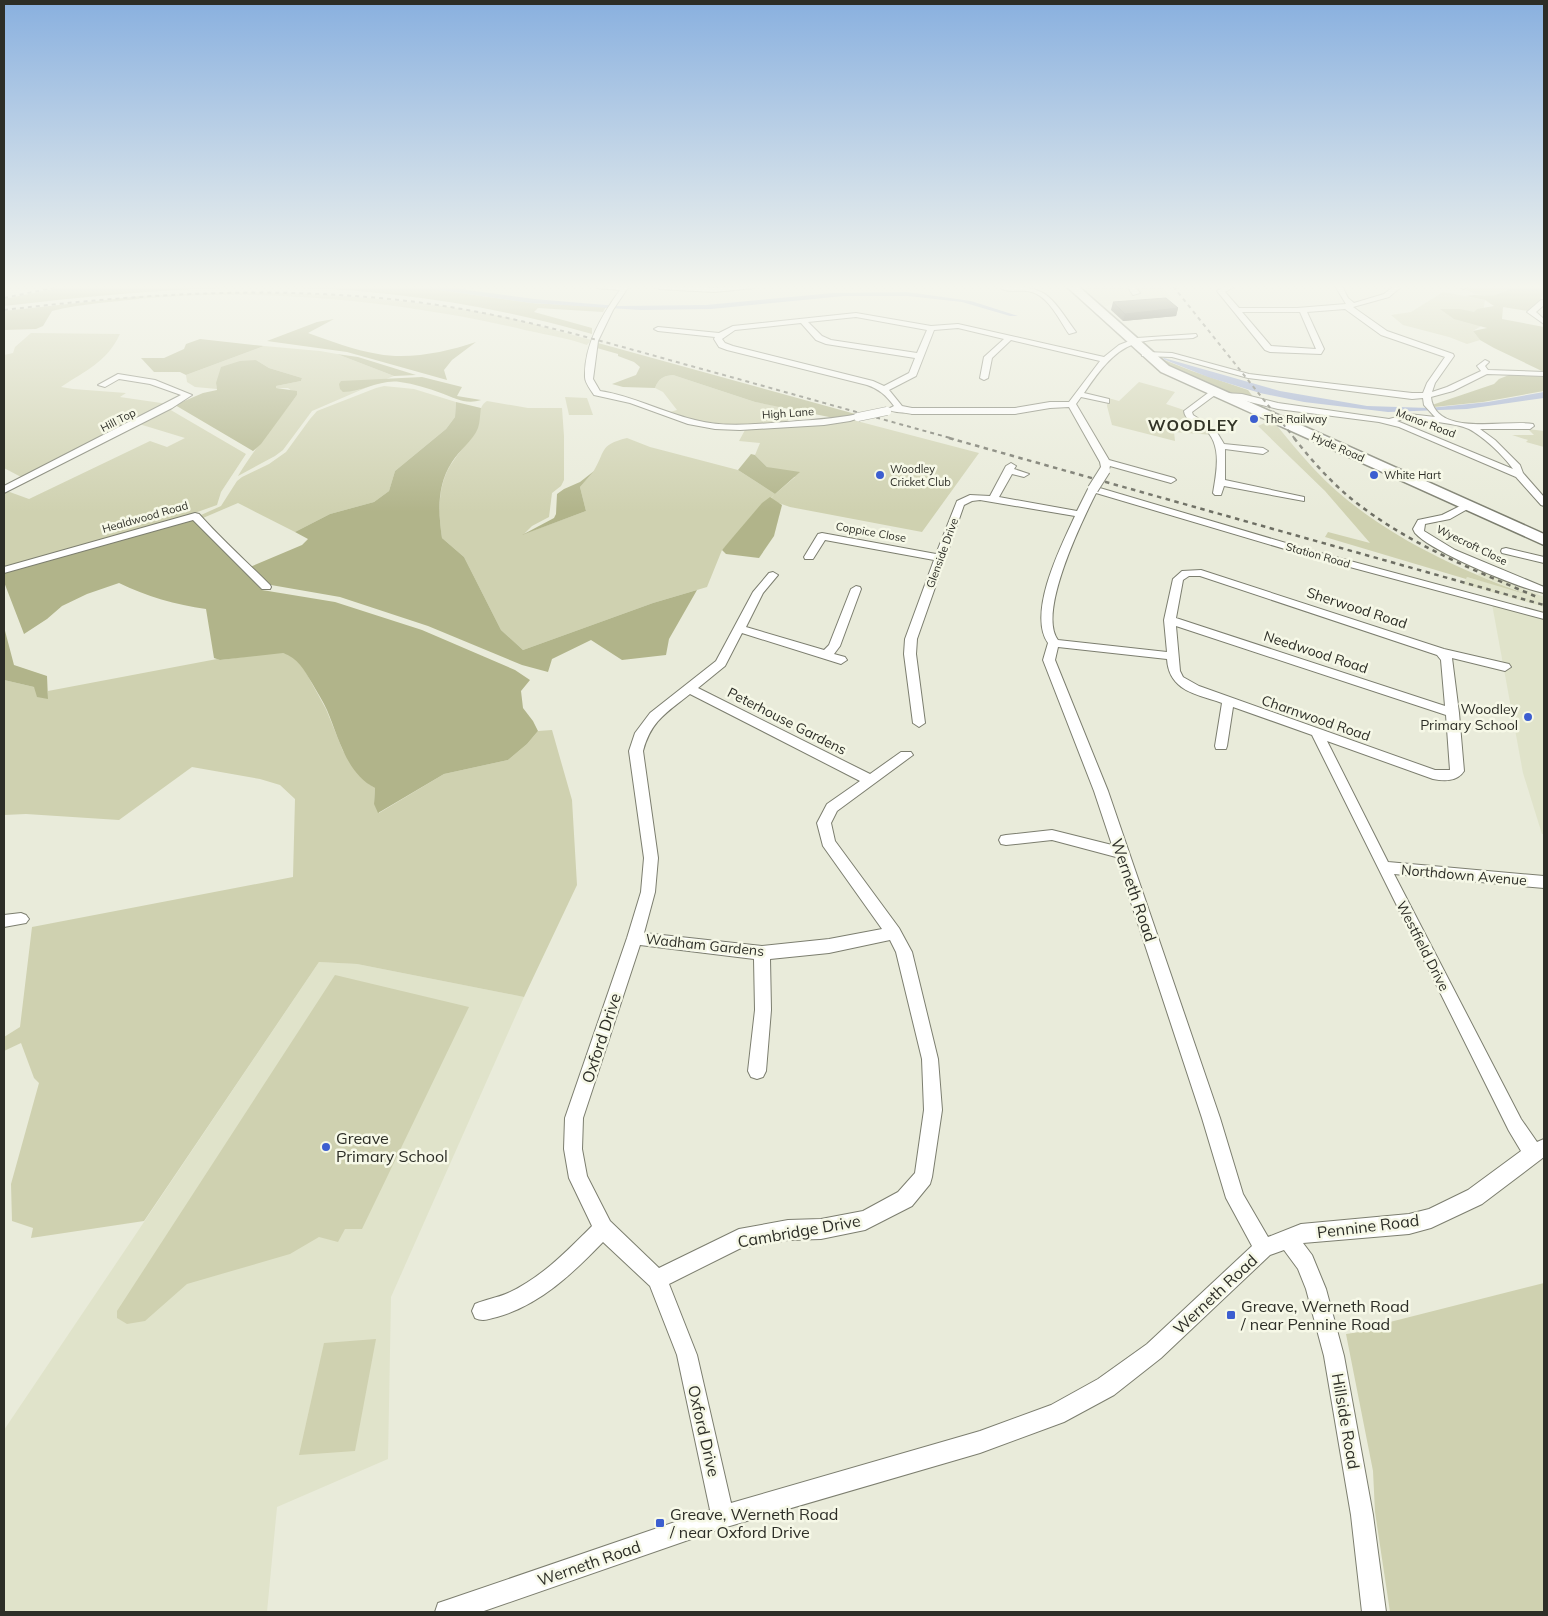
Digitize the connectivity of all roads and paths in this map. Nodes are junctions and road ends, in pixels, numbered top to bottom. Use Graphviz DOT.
graph roads {
  1 [pos="591,361"];
  2 [pos="784,361"];
  3 [pos="918,361"];
  4 [pos="987,361"];
  5 [pos="1105,361"];
  6 [pos="1155,361"];
  7 [pos="1195,361"];
  8 [pos="1446,361"];
  9 [pos="1485,362"];
  10 [pos="1486,372"];
  11 [pos="1544,374"];
  12 [pos="984,378"];
  13 [pos="102,385"];
  14 [pos="884,388"];
  15 [pos="1080,394"];
  16 [pos="1219,394"];
  17 [pos="1106,401"];
  18 [pos="1428,401"];
  19 [pos="1072,404"];
  20 [pos="899,408"];
  21 [pos="1391,421"];
  22 [pos="1444,421"];
  23 [pos="1530,426"];
  24 [pos="1471,427"];
  25 [pos="1220,446"];
  26 [pos="1263,451"];
  27 [pos="1105,466"];
  28 [pos="1024,474"];
  29 [pos="1518,475"];
  30 [pos="1171,480"];
  31 [pos="1220,482"];
  32 [pos="1093,488"];
  33 [pos="4,490"];
  34 [pos="1218,493"];
  35 [pos="994,498"];
  36 [pos="1301,499"];
  37 [pos="1544,503"];
  38 [pos="1468,505"];
  39 [pos="1080,514"];
  40 [pos="1544,540"];
  41 [pos="1506,551"];
  42 [pos="809,557"];
  43 [pos="941,558"];
  44 [pos="1544,560"];
  45 [pos="4,570"];
  46 [pos="773,575"];
  47 [pos="266,587"];
  48 [pos="856,589"];
  49 [pos="1544,590"];
  50 [pos="1544,616"];
  51 [pos="1170,620"];
  52 [pos="739,629"];
  53 [pos="1054,644"];
  54 [pos="1441,652"];
  55 [pos="827,655"];
  56 [pos="1172,656"];
  57 [pos="841,660"];
  58 [pos="1505,667"];
  59 [pos="690,689"];
  60 [pos="1228,702"];
  61 [pos="1453,713"];
  62 [pos="919,723"];
  63 [pos="1318,735"];
  64 [pos="1221,746"];
  65 [pos="906,755"];
  66 [pos="870,780"];
  67 [pos="1006,840"];
  68 [pos="1122,854"];
  69 [pos="1383,867"];
  70 [pos="1544,882"];
  71 [pos="21,919"];
  72 [pos="4,921"];
  73 [pos="894,933"];
  74 [pos="635,938"];
  75 [pos="762,953"];
  76 [pos="757,1071"];
  77 [pos="1539,1151"];
  78 [pos="603,1228"];
  79 [pos="1287,1239"];
  80 [pos="1264,1248"];
  81 [pos="657,1279"];
  82 [pos="482,1311"];
  83 [pos="723,1517"];
  84 [pos="447,1612"];
  85 [pos="1374,1612"];
  1 -- 20 [label="street, High Lane, bridge"];
  2 -- 14 [label="street"];
  3 -- 14 [label="street"];
  4 -- 12 [label="street"];
  5 -- 15 [label="street"];
  6 -- 16 [label="main road, Hyde Road"];
  7 -- 18 [label="street"];
  8 -- 18 [label="street"];
  9 -- 10 [label="street"];
  10 -- 11 [label="street"];
  10 -- 18 [label="street"];
  13 -- 33 [label="street, Hill Top"];
  14 -- 20 [label="street"];
  15 -- 17 [label="street"];
  15 -- 19 [label="street"];
  16 -- 21 [label="street, Manor Road"];
  16 -- 25 [label="street"];
  16 -- 38 [label="main road, Hyde Road"];
  18 -- 22 [label="street"];
  19 -- 20 [label="street, High Lane"];
  19 -- 27 [label="street"];
  21 -- 22 [label="street"];
  21 -- 29 [label="street, Manor Road"];
  22 -- 24 [label="street"];
  23 -- 24 [label="street"];
  24 -- 29 [label="street"];
  25 -- 26 [label="street"];
  25 -- 31 [label="street"];
  27 -- 30 [label="street"];
  27 -- 32 [label="street, Werneth Road, bridge"];
  28 -- 35 [label="street"];
  29 -- 37 [label="street, Manor Road"];
  31 -- 34 [label="street"];
  31 -- 36 [label="street"];
  32 -- 39 [label="street, Werneth Road"];
  32 -- 50 [label="street, Station Road"];
  35 -- 39 [label="street, Glenside Drive"];
  35 -- 43 [label="street, Glenside Drive"];
  38 -- 40 [label="main road, Hyde Road"];
  38 -- 49 [label="street, Wyecroft Close"];
  39 -- 53 [label="street, Werneth Road"];
  41 -- 44 [label="street"];
  42 -- 43 [label="street, Coppice Close"];
  43 -- 62 [label="street, Glenside Drive"];
  45 -- 47 [label="street, Healdwood Road"];
  46 -- 52 [label="street, Oxford Drive"];
  48 -- 55 [label="street"];
  51 -- 54 [label="street, Sherwood Road"];
  51 -- 56 [label="street"];
  51 -- 61 [label="street, Needwood Road"];
  52 -- 55 [label="street"];
  52 -- 59 [label="street, Oxford Drive"];
  53 -- 56 [label="street"];
  53 -- 68 [label="street, Werneth Road"];
  54 -- 58 [label="street, Sherwood Road"];
  54 -- 61 [label="street"];
  55 -- 57 [label="street"];
  56 -- 60 [label="street, Charnwood Road"];
  59 -- 66 [label="street, Peterhouse Gardens"];
  59 -- 74 [label="street, Oxford Drive"];
  60 -- 63 [label="street, Charnwood Road"];
  60 -- 64 [label="street"];
  61 -- 63 [label="street, Charnwood Road"];
  63 -- 69 [label="street, Westfield Drive"];
  65 -- 66 [label="street, Cambridge Drive"];
  66 -- 73 [label="street, Cambridge Drive"];
  67 -- 68 [label="street"];
  68 -- 80 [label="street, Werneth Road"];
  69 -- 70 [label="street, Northdown Avenue"];
  69 -- 77 [label="street, Westfield Drive"];
  71 -- 72 [label="street"];
  73 -- 75 [label="street, Wadham Gardens"];
  73 -- 81 [label="street, Cambridge Drive"];
  74 -- 75 [label="street, Wadham Gardens"];
  74 -- 78 [label="street, Oxford Drive"];
  75 -- 76 [label="street"];
  77 -- 79 [label="street, Pennine Road"];
  78 -- 81 [label="street, Oxford Drive"];
  78 -- 82 [label="street"];
  79 -- 80 [label="street, Pennine Road"];
  79 -- 85 [label="street, Hillside Road"];
  80 -- 83 [label="street, Werneth Road"];
  81 -- 83 [label="street, Oxford Drive"];
  83 -- 84 [label="street, Werneth Road"];
}
